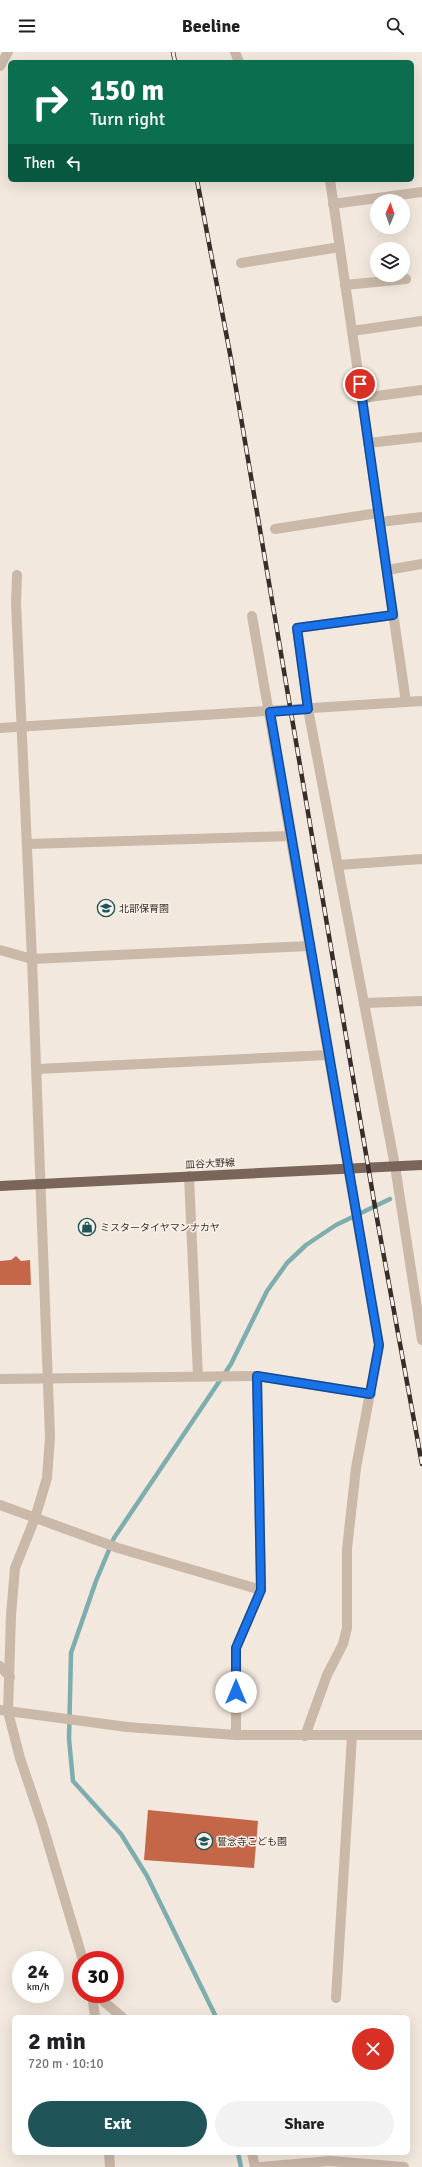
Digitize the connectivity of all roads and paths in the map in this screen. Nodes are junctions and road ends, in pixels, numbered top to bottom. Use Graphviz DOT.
graph roads {
  1 [pos="8,52"];
  2 [pos="0,66"];
  3 [pos="330,182"];
  4 [pos="422,192"];
  5 [pos="334,204"];
  6 [pos="340,247"];
  7 [pos="241,262"];
  8 [pos="380,282"];
  9 [pos="345,286"];
  10 [pos="422,321"];
  11 [pos="352,331"];
  12 [pos="422,390"];
  13 [pos="362,398"];
  14 [pos="422,437"];
  15 [pos="368,443"];
  16 [pos="422,516"];
  17 [pos="379,518"];
  18 [pos="275,529"];
  19 [pos="422,564"];
  20 [pos="387,570"];
  21 [pos="17,575"];
  22 [pos="393,615"];
  23 [pos="252,616"];
  24 [pos="422,701"];
  25 [pos="406,702"];
  26 [pos="308,709"];
  27 [pos="270,712"];
  28 [pos="23,727"];
  29 [pos="0,728"];
  30 [pos="291,836"];
  31 [pos="28,844"];
  32 [pos="422,859"];
  33 [pos="338,865"];
  34 [pos="310,946"];
  35 [pos="0,950"];
  36 [pos="32,959"];
  37 [pos="422,1001"];
  38 [pos="364,1004"];
  39 [pos="328,1054"];
  40 [pos="37,1068"];
  41 [pos="422,1165"];
  42 [pos="395,1166"];
  43 [pos="348,1169"];
  44 [pos="189,1176"];
  45 [pos="41,1185"];
  46 [pos="0,1186"];
  47 [pos="422,1340"];
  48 [pos="198,1376"];
  49 [pos="257,1376"];
  50 [pos="48,1378"];
  51 [pos="0,1379"];
  52 [pos="370,1394"];
  53 [pos="0,1505"];
  54 [pos="35,1518"];
  55 [pos="261,1590"];
  56 [pos="0,1666"];
  57 [pos="10,1678"];
  58 [pos="4,1711"];
  59 [pos="236,1735"];
  60 [pos="422,1735"];
  61 [pos="305,1736"];
  62 [pos="352,1736"];
  63 [pos="80,1951"];
  64 [pos="336,1998"];
  65 [pos="94,2003"];
  66 [pos="105,2003"];
  67 [pos="95,2015"];
  68 [pos="120,2015"];
  69 [pos="109,2155"];
  70 [pos="252,2155"];
  71 [pos="110,2167"];
  72 [pos="255,2167"];
  73 [pos="260,2167"];
  74 [pos="404,2167"];
  1 -- 2 [label="street"];
  3 -- 5 [label="street"];
  4 -- 5 [label="street"];
  5 -- 6 [label="street"];
  6 -- 7 [label="street"];
  6 -- 9 [label="street"];
  8 -- 9 [label="street"];
  9 -- 11 [label="street"];
  10 -- 11 [label="street"];
  11 -- 13 [label="street"];
  12 -- 13 [label="street"];
  13 -- 15 [label="street"];
  14 -- 15 [label="street"];
  15 -- 17 [label="street"];
  16 -- 17 [label="street"];
  17 -- 18 [label="street"];
  17 -- 20 [label="street"];
  19 -- 20 [label="street"];
  20 -- 22 [label="street"];
  21 -- 28 [label="street"];
  22 -- 25 [label="street"];
  22 -- 26 [label="street"];
  23 -- 27 [label="street"];
  24 -- 25 [label="street"];
  25 -- 26 [label="street"];
  26 -- 27 [label="street"];
  26 -- 33 [label="street"];
  27 -- 28 [label="street"];
  27 -- 30 [label="street"];
  28 -- 29 [label="street"];
  28 -- 31 [label="street"];
  30 -- 31 [label="street"];
  30 -- 34 [label="street"];
  31 -- 36 [label="street"];
  32 -- 33 [label="street"];
  33 -- 38 [label="street"];
  34 -- 36 [label="street"];
  34 -- 39 [label="street"];
  35 -- 36 [label="street"];
  36 -- 40 [label="street"];
  37 -- 38 [label="street"];
  38 -- 42 [label="street"];
  39 -- 40 [label="street"];
  39 -- 43 [label="street"];
  40 -- 45 [label="street"];
  41 -- 42 [label="main road, 皿谷大野線"];
  42 -- 43 [label="main road, 皿谷大野線"];
  42 -- 47 [label="street"];
  43 -- 44 [label="main road, 皿谷大野線"];
  43 -- 52 [label="street"];
  44 -- 45 [label="main road, 皿谷大野線"];
  44 -- 48 [label="street"];
  45 -- 46 [label="main road, 皿谷大野線"];
  45 -- 50 [label="street"];
  48 -- 49 [label="street"];
  48 -- 50 [label="street"];
  49 -- 52 [label="street"];
  49 -- 55 [label="street"];
  50 -- 51 [label="street"];
  50 -- 54 [label="street"];
  52 -- 61 [label="street"];
  53 -- 54 [label="street"];
  54 -- 55 [label="street"];
  54 -- 57 [label="street"];
  55 -- 59 [label="street"];
  56 -- 57 [label="street"];
  57 -- 58 [label="street"];
  58 -- 59 [label="street"];
  58 -- 63 [label="street"];
  59 -- 61 [label="street"];
  60 -- 62 [label="street"];
  61 -- 62 [label="street"];
  62 -- 64 [label="street"];
  65 -- 67 [label="street"];
  66 -- 68 [label="street"];
  69 -- 71 [label="street"];
  70 -- 72 [label="street"];
  73 -- 74 [label="street"];
}
